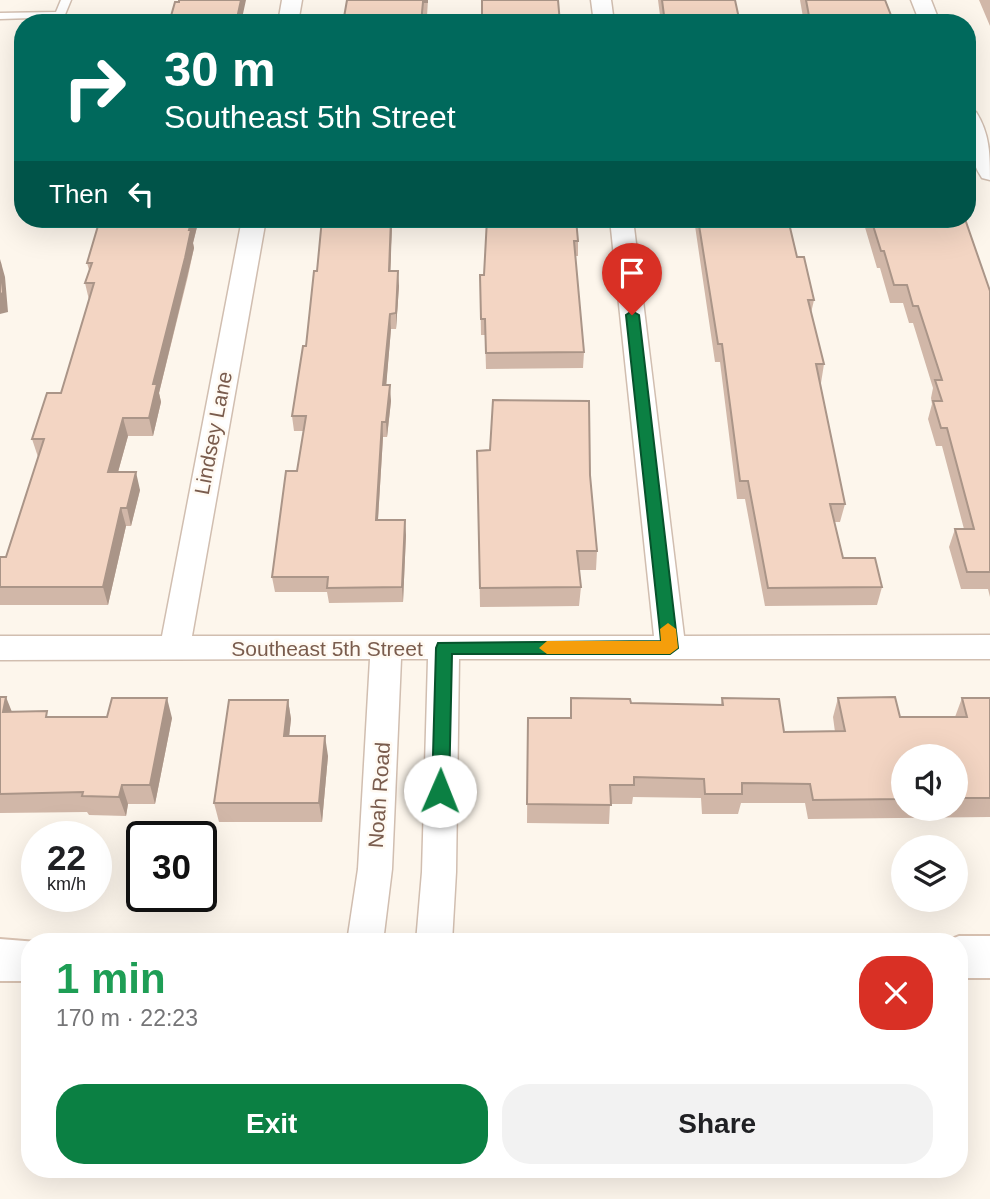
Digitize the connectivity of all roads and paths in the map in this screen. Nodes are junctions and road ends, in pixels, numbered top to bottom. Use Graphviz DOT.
graph roads {
  1 [pos="976,122"];
  2 [pos="990,173"];
  3 [pos="252,228"];
  4 [pos="623,228"];
  5 [pos="0,648"];
  6 [pos="175,648"];
  7 [pos="386,648"];
  8 [pos="444,648"];
  9 [pos="670,648"];
  10 [pos="990,648"];
  11 [pos="366,933"];
  12 [pos="435,933"];
  13 [pos="968,957"];
  14 [pos="990,957"];
  15 [pos="0,960"];
  16 [pos="21,960"];
  1 -- 2 [label="street"];
  3 -- 6 [label="street, Lindsey Lane"];
  4 -- 9 [label="street"];
  5 -- 6 [label="street, Southeast 5th Street"];
  6 -- 7 [label="street, Southeast 5th Street"];
  7 -- 8 [label="street, Southeast 5th Street"];
  7 -- 11 [label="street, Noah Road"];
  8 -- 9 [label="street, Southeast 5th Street"];
  8 -- 12 [label="street"];
  9 -- 10 [label="street, Southeast 5th Street"];
  13 -- 14 [label="main road"];
  15 -- 16 [label="main road"];
}
